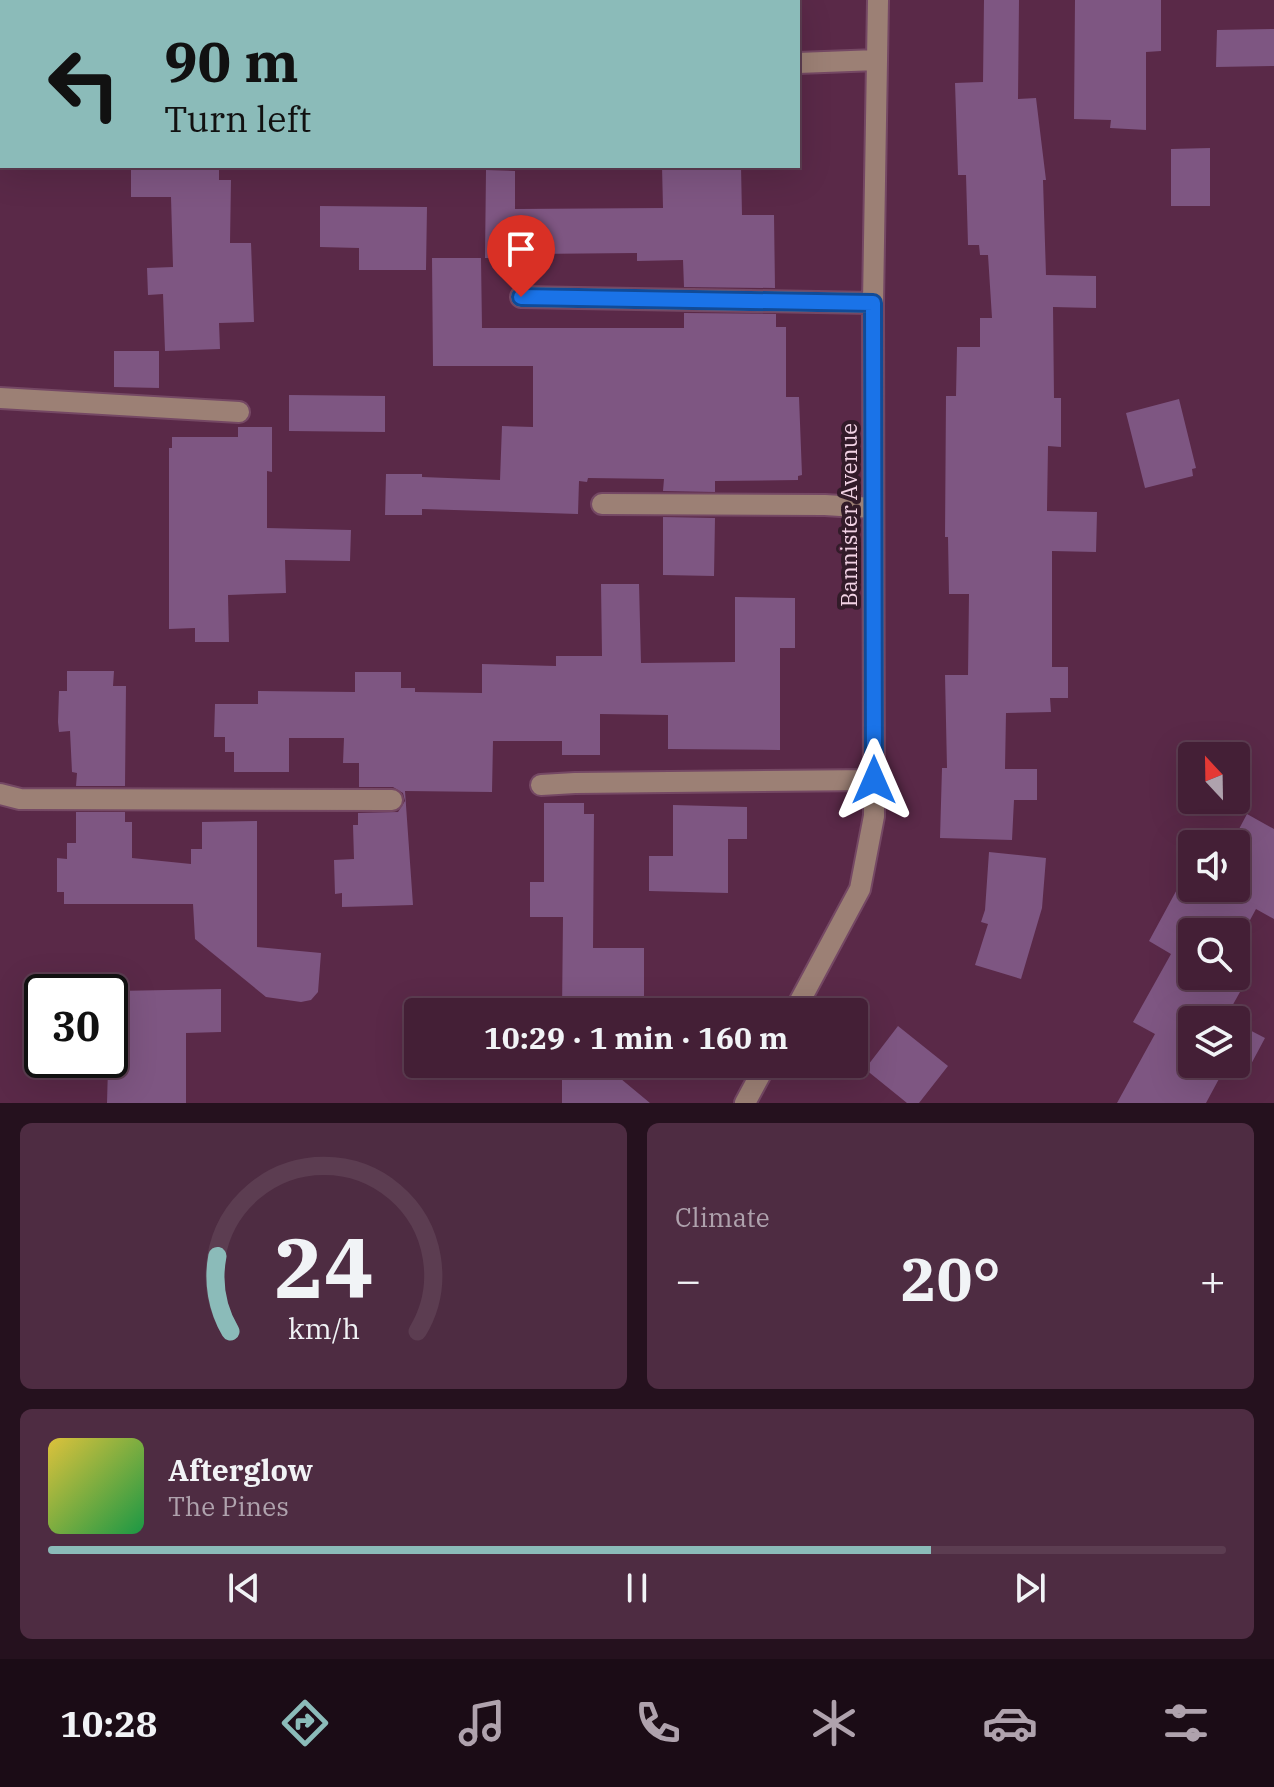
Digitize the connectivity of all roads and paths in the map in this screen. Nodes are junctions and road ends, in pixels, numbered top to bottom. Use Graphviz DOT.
graph roads {
  1 [pos="878,0"];
  2 [pos="877,60"];
  3 [pos="800,63"];
  4 [pos="521,297"];
  5 [pos="873,303"];
  6 [pos="0,398"];
  7 [pos="239,412"];
  8 [pos="602,504"];
  9 [pos="873,508"];
  10 [pos="874,780"];
  11 [pos="541,785"];
  12 [pos="0,794"];
  13 [pos="392,800"];
  14 [pos="802,998"];
  15 [pos="758,1078"];
  16 [pos="745,1103"];
  1 -- 2 [label="street, Bannister Avenue"];
  2 -- 3 [label="street"];
  2 -- 5 [label="street, Bannister Avenue"];
  4 -- 5 [label="street"];
  5 -- 9 [label="street, Bannister Avenue"];
  6 -- 7 [label="street"];
  8 -- 9 [label="street"];
  9 -- 10 [label="street, Bannister Avenue"];
  10 -- 11 [label="street"];
  10 -- 14 [label="street, Bannister Avenue"];
  12 -- 13 [label="street"];
  15 -- 16 [label="street"];
}
